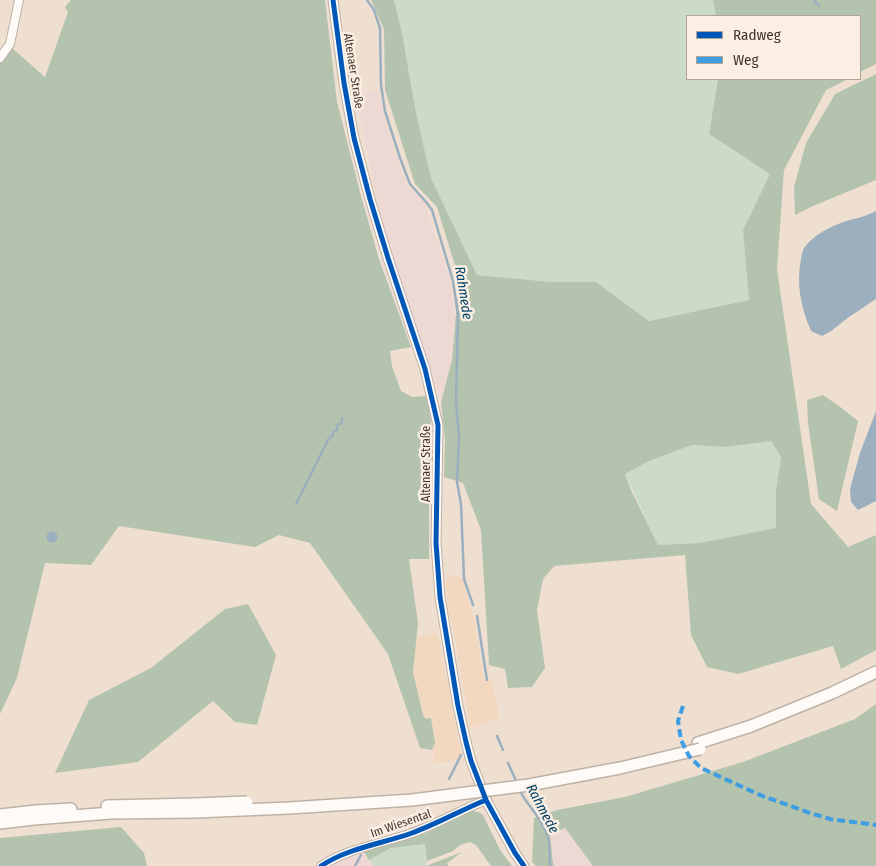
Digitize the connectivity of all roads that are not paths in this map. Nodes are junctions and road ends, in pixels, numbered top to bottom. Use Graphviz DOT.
graph roads {
  1 [pos="19,0"];
  2 [pos="333,0"];
  3 [pos="0,58"];
  4 [pos="876,672"];
  5 [pos="876,678"];
  6 [pos="699,746"];
  7 [pos="486,800"];
  8 [pos="195,808"];
  9 [pos="0,815"];
  10 [pos="0,823"];
  11 [pos="321,866"];
  12 [pos="524,866"];
  1 -- 3 [label="street"];
  2 -- 7 [label="main road, Altenaer Straße"];
  4 -- 6 [label="highway"];
  5 -- 6 [label="highway"];
  6 -- 8 [label="highway, bridge"];
  7 -- 11 [label="street, Im Wiesental"];
  7 -- 12 [label="main road, Altenaer Straße"];
  8 -- 9 [label="highway"];
  8 -- 10 [label="highway"];
}
